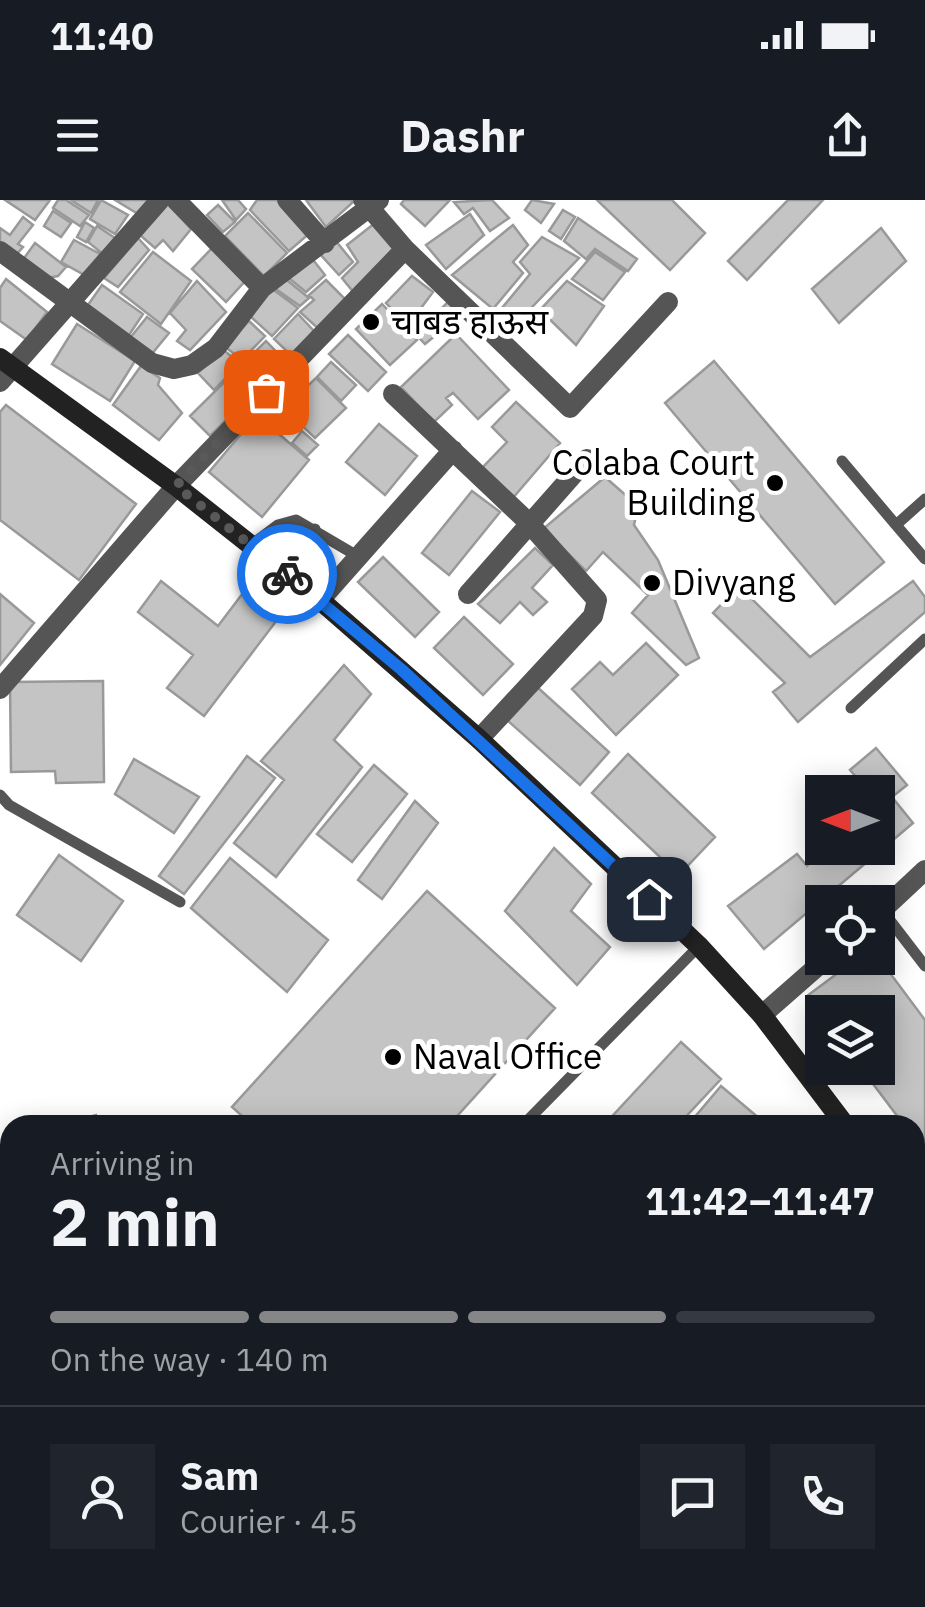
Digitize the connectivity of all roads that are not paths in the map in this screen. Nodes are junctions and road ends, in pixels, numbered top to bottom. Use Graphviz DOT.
graph roads {
  1 [pos="160,200"];
  2 [pos="176,200"];
  3 [pos="287,200"];
  4 [pos="370,203"];
  5 [pos="325,243"];
  6 [pos="405,249"];
  7 [pos="0,251"];
  8 [pos="262,288"];
  9 [pos="68,301"];
  10 [pos="668,302"];
  11 [pos="4,369"];
  12 [pos="393,394"];
  13 [pos="453,450"];
  14 [pos="587,459"];
  15 [pos="842,461"];
  16 [pos="176,486"];
  17 [pos="925,499"];
  18 [pos="528,522"];
  19 [pos="896,525"];
  20 [pos="315,530"];
  21 [pos="251,545"];
  22 [pos="359,557"];
  23 [pos="925,559"];
  24 [pos="468,594"];
  25 [pos="314,595"];
  26 [pos="925,639"];
  27 [pos="0,689"];
  28 [pos="851,708"];
  29 [pos="478,739"];
  30 [pos="0,795"];
  31 [pos="925,870"];
  32 [pos="895,898"];
  33 [pos="180,902"];
  34 [pos="895,930"];
  35 [pos="699,946"];
  36 [pos="925,966"];
  37 [pos="808,975"];
  38 [pos="762,1015"];
  39 [pos="533,1115"];
  40 [pos="837,1115"];
  1 -- 9 [label="street"];
  2 -- 8 [label="street"];
  3 -- 5 [label="street"];
  4 -- 5 [label="street"];
  4 -- 6 [label="street"];
  5 -- 8 [label="street"];
  6 -- 10 [label="street"];
  6 -- 16 [label="street"];
  7 -- 9 [label="street"];
  8 -- 9 [label="street"];
  9 -- 11 [label="street"];
  11 -- 16 [label="main road"];
  12 -- 13 [label="street"];
  13 -- 18 [label="street"];
  13 -- 22 [label="street"];
  14 -- 18 [label="street"];
  15 -- 19 [label="lane"];
  16 -- 21 [label="main road"];
  16 -- 27 [label="street"];
  17 -- 19 [label="lane"];
  18 -- 24 [label="street"];
  18 -- 29 [label="street"];
  19 -- 23 [label="lane"];
  20 -- 21 [label="lane"];
  20 -- 22 [label="lane"];
  20 -- 25 [label="lane"];
  21 -- 25 [label="main road"];
  22 -- 25 [label="street"];
  25 -- 29 [label="main road"];
  26 -- 28 [label="lane"];
  29 -- 35 [label="main road"];
  30 -- 33 [label="lane"];
  31 -- 32 [label="street"];
  34 -- 36 [label="lane"];
  35 -- 38 [label="main road"];
  35 -- 39 [label="lane"];
  37 -- 38 [label="street"];
  38 -- 40 [label="main road"];
}
